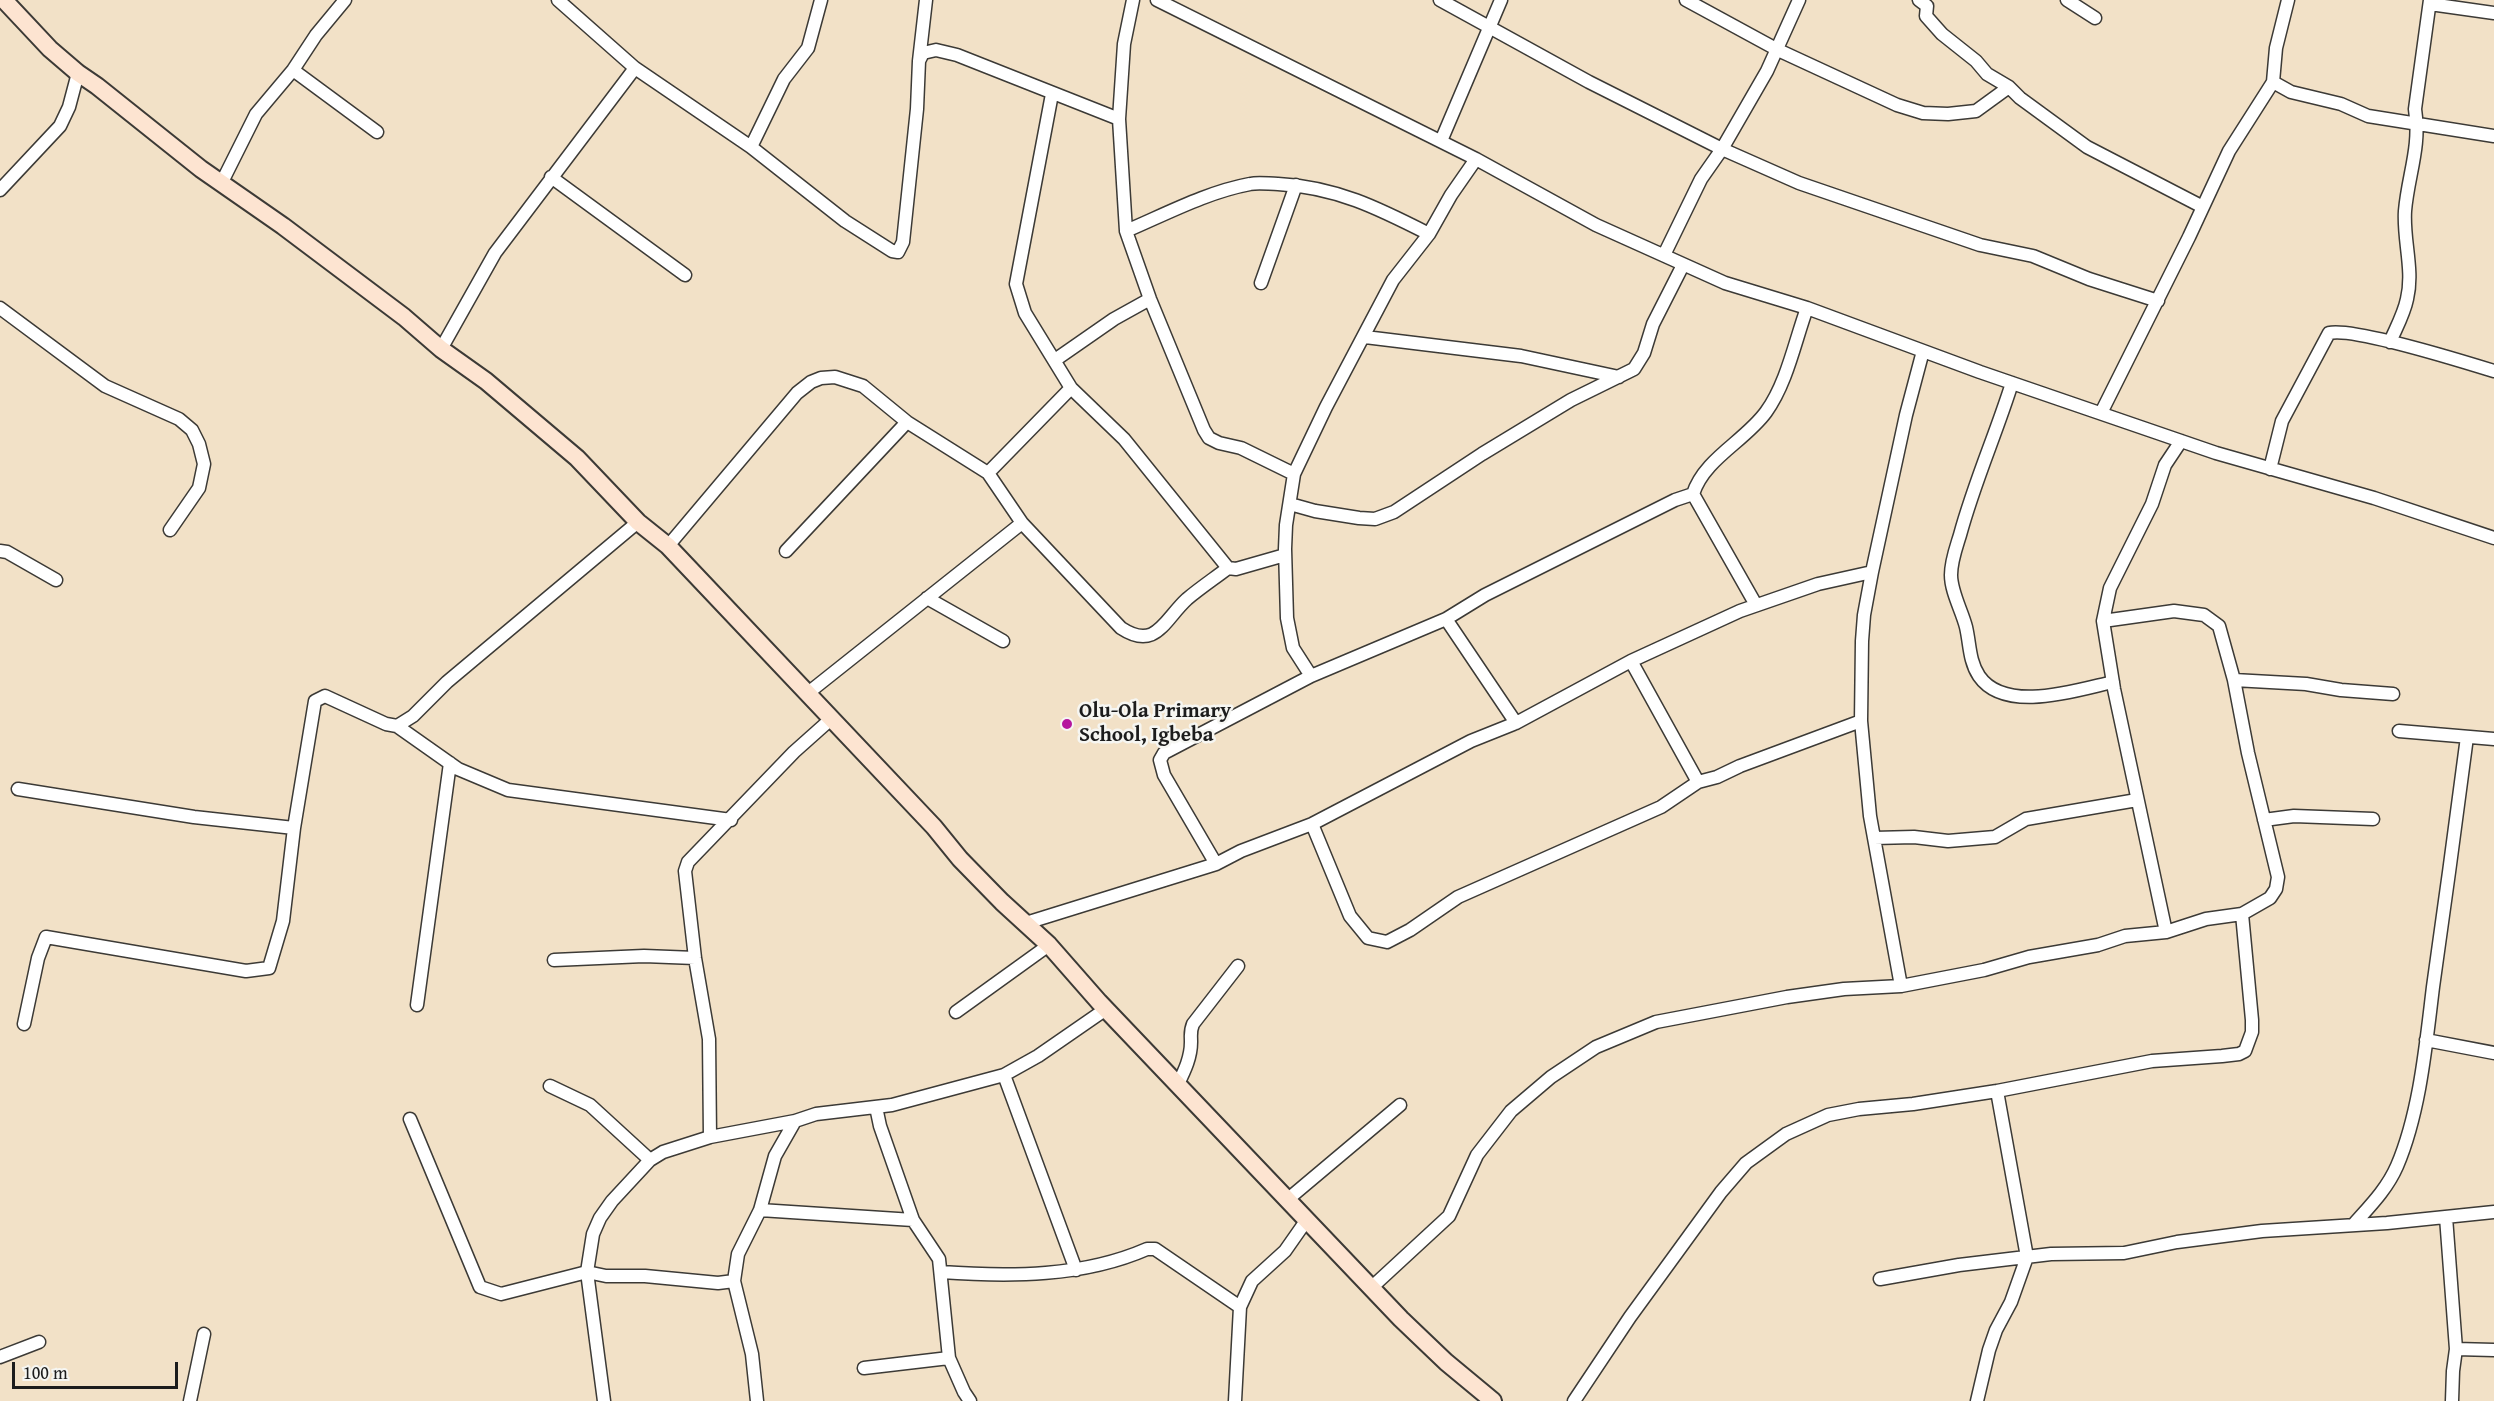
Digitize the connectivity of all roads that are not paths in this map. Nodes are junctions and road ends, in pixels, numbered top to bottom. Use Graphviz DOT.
graph roads {
  1 [pos="4,0"];
  2 [pos="345,0"];
  3 [pos="558,0"];
  4 [pos="821,0"];
  5 [pos="926,0"];
  6 [pos="1133,0"];
  7 [pos="1157,0"];
  8 [pos="1440,0"];
  9 [pos="1501,0"];
  10 [pos="1686,0"];
  11 [pos="1799,0"];
  12 [pos="2067,0"];
  13 [pos="2288,0"];
  14 [pos="1927,2"];
  15 [pos="2430,2"];
  16 [pos="2494,13"];
  17 [pos="2095,18"];
  18 [pos="1491,28"];
  19 [pos="1778,50"];
  20 [pos="919,61"];
  21 [pos="635,68"];
  22 [pos="293,70"];
  23 [pos="78,73"];
  24 [pos="2273,82"];
  25 [pos="2009,87"];
  26 [pos="1052,94"];
  27 [pos="1119,119"];
  28 [pos="2417,124"];
  29 [pos="377,132"];
  30 [pos="2494,136"];
  31 [pos="1441,141"];
  32 [pos="751,147"];
  33 [pos="1722,149"];
  34 [pos="1476,159"];
  35 [pos="551,177"];
  36 [pos="221,184"];
  37 [pos="1296,185"];
  38 [pos="0,190"];
  39 [pos="2201,206"];
  40 [pos="1126,231"];
  41 [pos="1429,234"];
  42 [pos="1664,255"];
  43 [pos="1683,265"];
  44 [pos="685,275"];
  45 [pos="1261,283"];
  46 [pos="1150,299"];
  47 [pos="2158,301"];
  48 [pos="0,308"];
  49 [pos="1807,308"];
  50 [pos="1365,337"];
  51 [pos="2390,342"];
  52 [pos="441,349"];
  53 [pos="1923,351"];
  54 [pos="1056,360"];
  55 [pos="2494,371"];
  56 [pos="1619,377"];
  57 [pos="2012,383"];
  58 [pos="1071,388"];
  59 [pos="2101,413"];
  60 [pos="908,422"];
  61 [pos="2181,441"];
  62 [pos="2270,469"];
  63 [pos="988,473"];
  64 [pos="1294,474"];
  65 [pos="1693,494"];
  66 [pos="1290,504"];
  67 [pos="638,522"];
  68 [pos="1022,523"];
  69 [pos="170,530"];
  70 [pos="2494,538"];
  71 [pos="668,546"];
  72 [pos="0,551"];
  73 [pos="786,551"];
  74 [pos="1285,555"];
  75 [pos="1228,568"];
  76 [pos="1872,572"];
  77 [pos="56,580"];
  78 [pos="927,598"];
  79 [pos="1756,605"];
  80 [pos="1446,619"];
  81 [pos="2103,621"];
  82 [pos="1003,641"];
  83 [pos="1631,661"];
  84 [pos="1311,676"];
  85 [pos="2234,680"];
  86 [pos="2113,682"];
  87 [pos="808,693"];
  88 [pos="2393,694"];
  89 [pos="831,719"];
  90 [pos="1861,721"];
  91 [pos="1516,723"];
  92 [pos="397,726"];
  93 [pos="2399,731"];
  94 [pos="2467,737"];
  95 [pos="2494,739"];
  96 [pos="450,763"];
  97 [pos="1698,782"];
  98 [pos="18,789"];
  99 [pos="2137,800"];
  100 [pos="2373,819"];
  101 [pos="731,820"];
  102 [pos="2264,820"];
  103 [pos="1312,824"];
  104 [pos="294,828"];
  105 [pos="1874,838"];
  106 [pos="1216,864"];
  107 [pos="2242,914"];
  108 [pos="1026,923"];
  109 [pos="2166,932"];
  110 [pos="1049,945"];
  111 [pos="695,958"];
  112 [pos="554,960"];
  113 [pos="1238,966"];
  114 [pos="1901,986"];
  115 [pos="417,1005"];
  116 [pos="1106,1008"];
  117 [pos="956,1012"];
  118 [pos="24,1024"];
  119 [pos="2426,1040"];
  120 [pos="2494,1053"];
  121 [pos="1004,1075"];
  122 [pos="1178,1084"];
  123 [pos="550,1086"];
  124 [pos="1996,1091"];
  125 [pos="1400,1105"];
  126 [pos="876,1107"];
  127 [pos="410,1119"];
  128 [pos="795,1121"];
  129 [pos="710,1137"];
  130 [pos="650,1160"];
  131 [pos="1287,1200"];
  132 [pos="760,1210"];
  133 [pos="2494,1212"];
  134 [pos="2446,1217"];
  135 [pos="913,1220"];
  136 [pos="1306,1221"];
  137 [pos="2354,1224"];
  138 [pos="2026,1257"];
  139 [pos="1076,1270"];
  140 [pos="587,1272"];
  141 [pos="941,1272"];
  142 [pos="1880,1279"];
  143 [pos="734,1281"];
  144 [pos="1371,1288"];
  145 [pos="1240,1307"];
  146 [pos="204,1334"];
  147 [pos="39,1342"];
  148 [pos="2456,1349"];
  149 [pos="2494,1350"];
  150 [pos="0,1357"];
  151 [pos="949,1358"];
  152 [pos="864,1368"];
  153 [pos="190,1401"];
  154 [pos="604,1401"];
  155 [pos="757,1401"];
  156 [pos="970,1401"];
  157 [pos="1235,1401"];
  158 [pos="1493,1401"];
  159 [pos="1574,1401"];
  160 [pos="1977,1401"];
  161 [pos="2452,1401"];
  1 -- 23 [label="street"];
  2 -- 22 [label="street"];
  3 -- 21 [label="street"];
  4 -- 32 [label="street"];
  5 -- 20 [label="street"];
  6 -- 27 [label="street"];
  7 -- 31 [label="street"];
  8 -- 18 [label="street"];
  9 -- 18 [label="street"];
  10 -- 19 [label="street"];
  11 -- 19 [label="street"];
  12 -- 17 [label="street"];
  13 -- 24 [label="street"];
  14 -- 25 [label="street"];
  15 -- 16 [label="street"];
  15 -- 28 [label="street"];
  18 -- 31 [label="street"];
  18 -- 33 [label="street"];
  19 -- 25 [label="street"];
  19 -- 33 [label="street"];
  20 -- 26 [label="street"];
  20 -- 32 [label="street"];
  21 -- 32 [label="street"];
  21 -- 35 [label="street"];
  22 -- 29 [label="street"];
  22 -- 36 [label="street"];
  23 -- 36 [label="street"];
  23 -- 38 [label="street"];
  24 -- 28 [label="street"];
  24 -- 39 [label="street"];
  25 -- 39 [label="street"];
  26 -- 27 [label="street"];
  26 -- 54 [label="street"];
  27 -- 40 [label="street"];
  28 -- 30 [label="street"];
  28 -- 51 [label="street"];
  31 -- 34 [label="street"];
  33 -- 42 [label="street"];
  33 -- 47 [label="street"];
  34 -- 41 [label="street"];
  34 -- 42 [label="street"];
  35 -- 44 [label="street"];
  35 -- 52 [label="street"];
  36 -- 52 [label="street"];
  37 -- 40 [label="street"];
  37 -- 41 [label="street"];
  37 -- 45 [label="street"];
  39 -- 47 [label="street"];
  40 -- 46 [label="street"];
  41 -- 50 [label="street"];
  42 -- 43 [label="street"];
  43 -- 49 [label="street"];
  43 -- 56 [label="street"];
  46 -- 54 [label="street"];
  46 -- 64 [label="street"];
  47 -- 59 [label="street"];
  48 -- 69 [label="street"];
  49 -- 53 [label="street"];
  49 -- 65 [label="street"];
  50 -- 56 [label="street"];
  50 -- 64 [label="street"];
  51 -- 55 [label="street"];
  51 -- 62 [label="street"];
  52 -- 67 [label="street"];
  53 -- 57 [label="street"];
  53 -- 76 [label="street"];
  54 -- 58 [label="street"];
  56 -- 66 [label="street"];
  57 -- 59 [label="street"];
  57 -- 86 [label="street"];
  58 -- 63 [label="street"];
  58 -- 75 [label="street"];
  59 -- 61 [label="street"];
  60 -- 63 [label="street"];
  60 -- 71 [label="street"];
  60 -- 73 [label="street"];
  61 -- 62 [label="street"];
  61 -- 81 [label="street"];
  62 -- 70 [label="street"];
  63 -- 68 [label="street"];
  64 -- 66 [label="street"];
  65 -- 79 [label="street"];
  65 -- 80 [label="street"];
  66 -- 74 [label="street"];
  67 -- 71 [label="street"];
  67 -- 92 [label="street"];
  68 -- 75 [label="street"];
  68 -- 78 [label="street"];
  71 -- 87 [label="street"];
  72 -- 77 [label="street"];
  74 -- 75 [label="street"];
  74 -- 84 [label="street"];
  76 -- 79 [label="street"];
  76 -- 90 [label="street"];
  78 -- 82 [label="street"];
  78 -- 87 [label="street"];
  79 -- 83 [label="street"];
  80 -- 84 [label="street"];
  80 -- 91 [label="street"];
  81 -- 85 [label="street"];
  81 -- 86 [label="street"];
  83 -- 91 [label="street"];
  83 -- 97 [label="street"];
  84 -- 106 [label="street"];
  85 -- 88 [label="street"];
  85 -- 102 [label="street"];
  86 -- 99 [label="street"];
  87 -- 89 [label="street"];
  89 -- 101 [label="street"];
  89 -- 108 [label="street"];
  90 -- 97 [label="street"];
  90 -- 105 [label="street"];
  91 -- 103 [label="street"];
  92 -- 96 [label="street"];
  92 -- 104 [label="street"];
  93 -- 94 [label="street"];
  94 -- 95 [label="street"];
  94 -- 119 [label="street"];
  96 -- 101 [label="street"];
  96 -- 115 [label="street"];
  97 -- 103 [label="street"];
  98 -- 104 [label="street"];
  99 -- 105 [label="street"];
  99 -- 109 [label="street"];
  100 -- 102 [label="street"];
  101 -- 111 [label="street"];
  102 -- 107 [label="street"];
  103 -- 106 [label="street"];
  104 -- 118 [label="street"];
  105 -- 114 [label="street"];
  106 -- 108 [label="street"];
  107 -- 109 [label="street"];
  107 -- 124 [label="street"];
  108 -- 110 [label="street"];
  109 -- 114 [label="street"];
  110 -- 116 [label="street"];
  110 -- 117 [label="street"];
  111 -- 112 [label="street"];
  111 -- 129 [label="street"];
  113 -- 122 [label="street"];
  114 -- 144 [label="street"];
  116 -- 121 [label="street"];
  116 -- 122 [label="street"];
  119 -- 120 [label="street"];
  119 -- 137 [label="street"];
  121 -- 126 [label="street"];
  121 -- 139 [label="street"];
  122 -- 131 [label="street"];
  123 -- 130 [label="street"];
  124 -- 138 [label="street"];
  124 -- 159 [label="street"];
  125 -- 131 [label="street"];
  126 -- 128 [label="street"];
  126 -- 135 [label="street"];
  127 -- 140 [label="street"];
  128 -- 129 [label="street"];
  128 -- 132 [label="street"];
  129 -- 130 [label="street"];
  130 -- 140 [label="street"];
  131 -- 136 [label="street"];
  132 -- 135 [label="street"];
  132 -- 143 [label="street"];
  133 -- 134 [label="street"];
  134 -- 137 [label="street"];
  134 -- 148 [label="street"];
  135 -- 141 [label="street"];
  136 -- 144 [label="street"];
  136 -- 145 [label="street"];
  137 -- 138 [label="street"];
  138 -- 142 [label="street"];
  138 -- 160 [label="street"];
  139 -- 141 [label="street"];
  139 -- 145 [label="street"];
  140 -- 143 [label="street"];
  140 -- 154 [label="street"];
  141 -- 151 [label="street"];
  143 -- 155 [label="street"];
  144 -- 158 [label="street"];
  145 -- 157 [label="street"];
  146 -- 153 [label="street"];
  147 -- 150 [label="street"];
  148 -- 149 [label="street"];
  148 -- 161 [label="street"];
  151 -- 152 [label="street"];
  151 -- 156 [label="street"];
}
